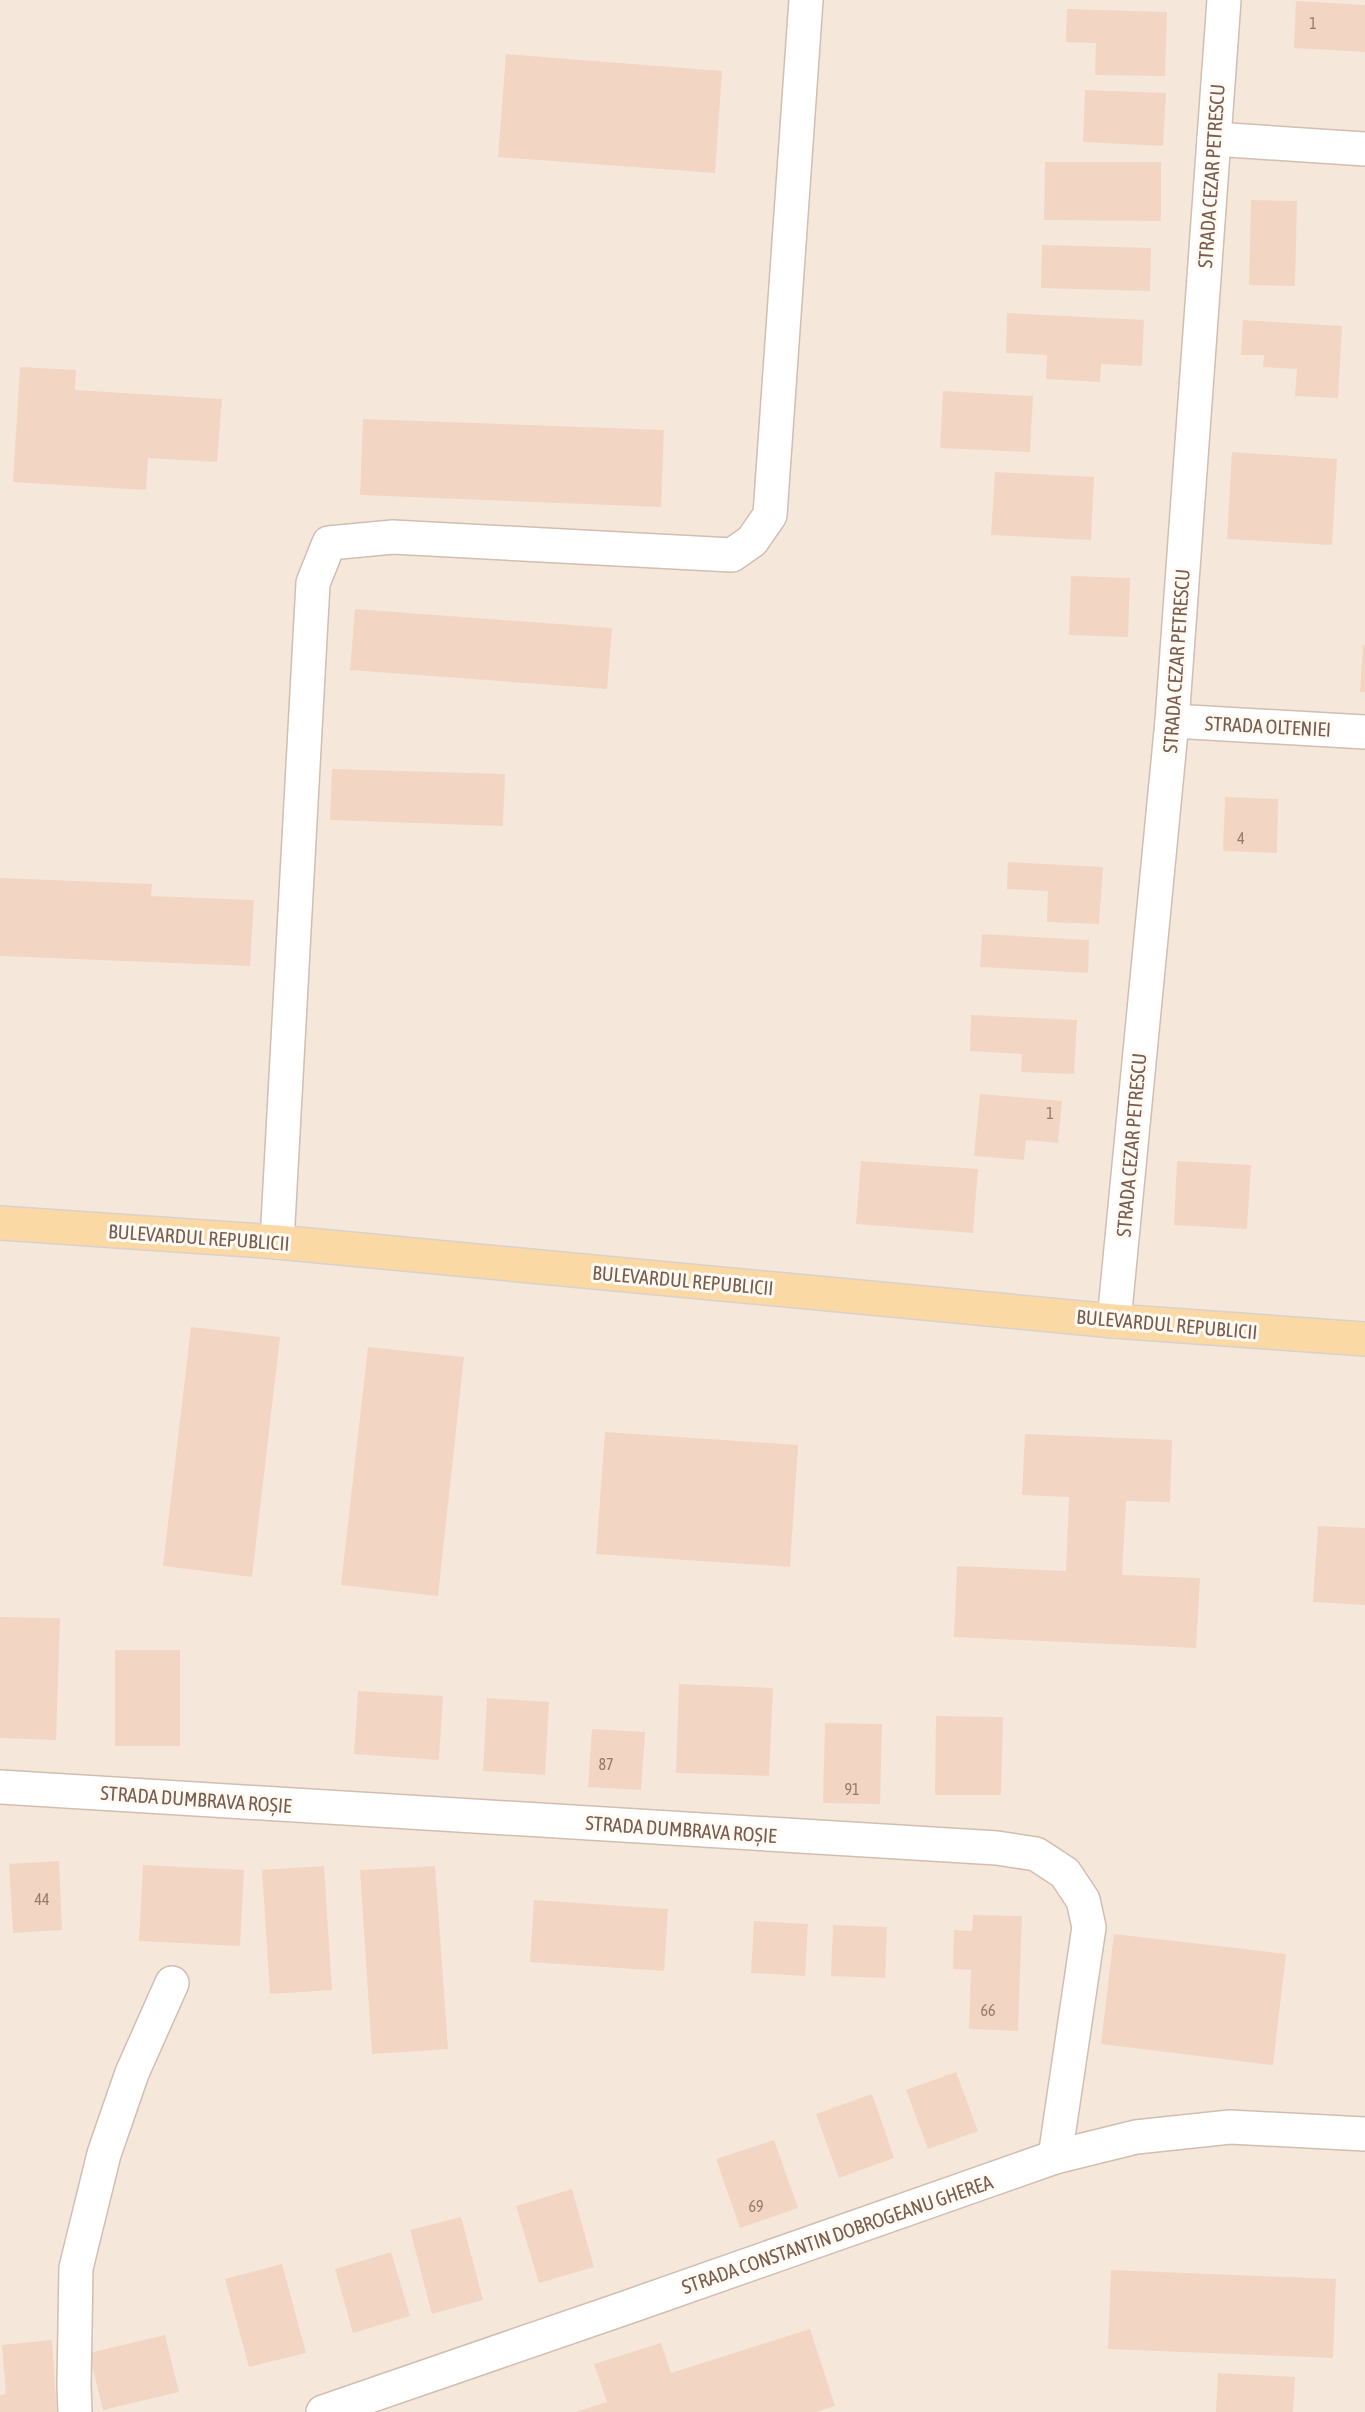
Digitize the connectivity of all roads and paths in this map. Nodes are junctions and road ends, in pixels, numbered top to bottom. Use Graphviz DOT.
graph roads {
  1 [pos="806,0"];
  2 [pos="1224,0"];
  3 [pos="1214,139"];
  4 [pos="1365,149"];
  5 [pos="1172,721"];
  6 [pos="1365,732"];
  7 [pos="0,1223"];
  8 [pos="277,1242"];
  9 [pos="1114,1321"];
  10 [pos="1365,1340"];
  11 [pos="0,1787"];
  12 [pos="172,1983"];
  13 [pos="1365,2134"];
  14 [pos="1055,2157"];
  15 [pos="75,2412"];
  16 [pos="323,2412"];
  1 -- 8 [label="street"];
  2 -- 3 [label="street, STRADA CEZAR PETRESCU"];
  3 -- 4 [label="street"];
  3 -- 5 [label="street, STRADA CEZAR PETRESCU"];
  5 -- 6 [label="street, STRADA OLTENIEI"];
  5 -- 9 [label="street, STRADA CEZAR PETRESCU"];
  7 -- 8 [label="main road, BULEVARDUL REPUBLICII"];
  8 -- 9 [label="main road, BULEVARDUL REPUBLICII"];
  9 -- 10 [label="main road, BULEVARDUL REPUBLICII"];
  11 -- 14 [label="street, STRADA DUMBRAVA ROȘIE"];
  12 -- 15 [label="street"];
  13 -- 14 [label="street, STRADA CONSTANTIN DOBROGEANU GHEREA"];
  14 -- 16 [label="street, STRADA CONSTANTIN DOBROGEANU GHEREA"];
}
